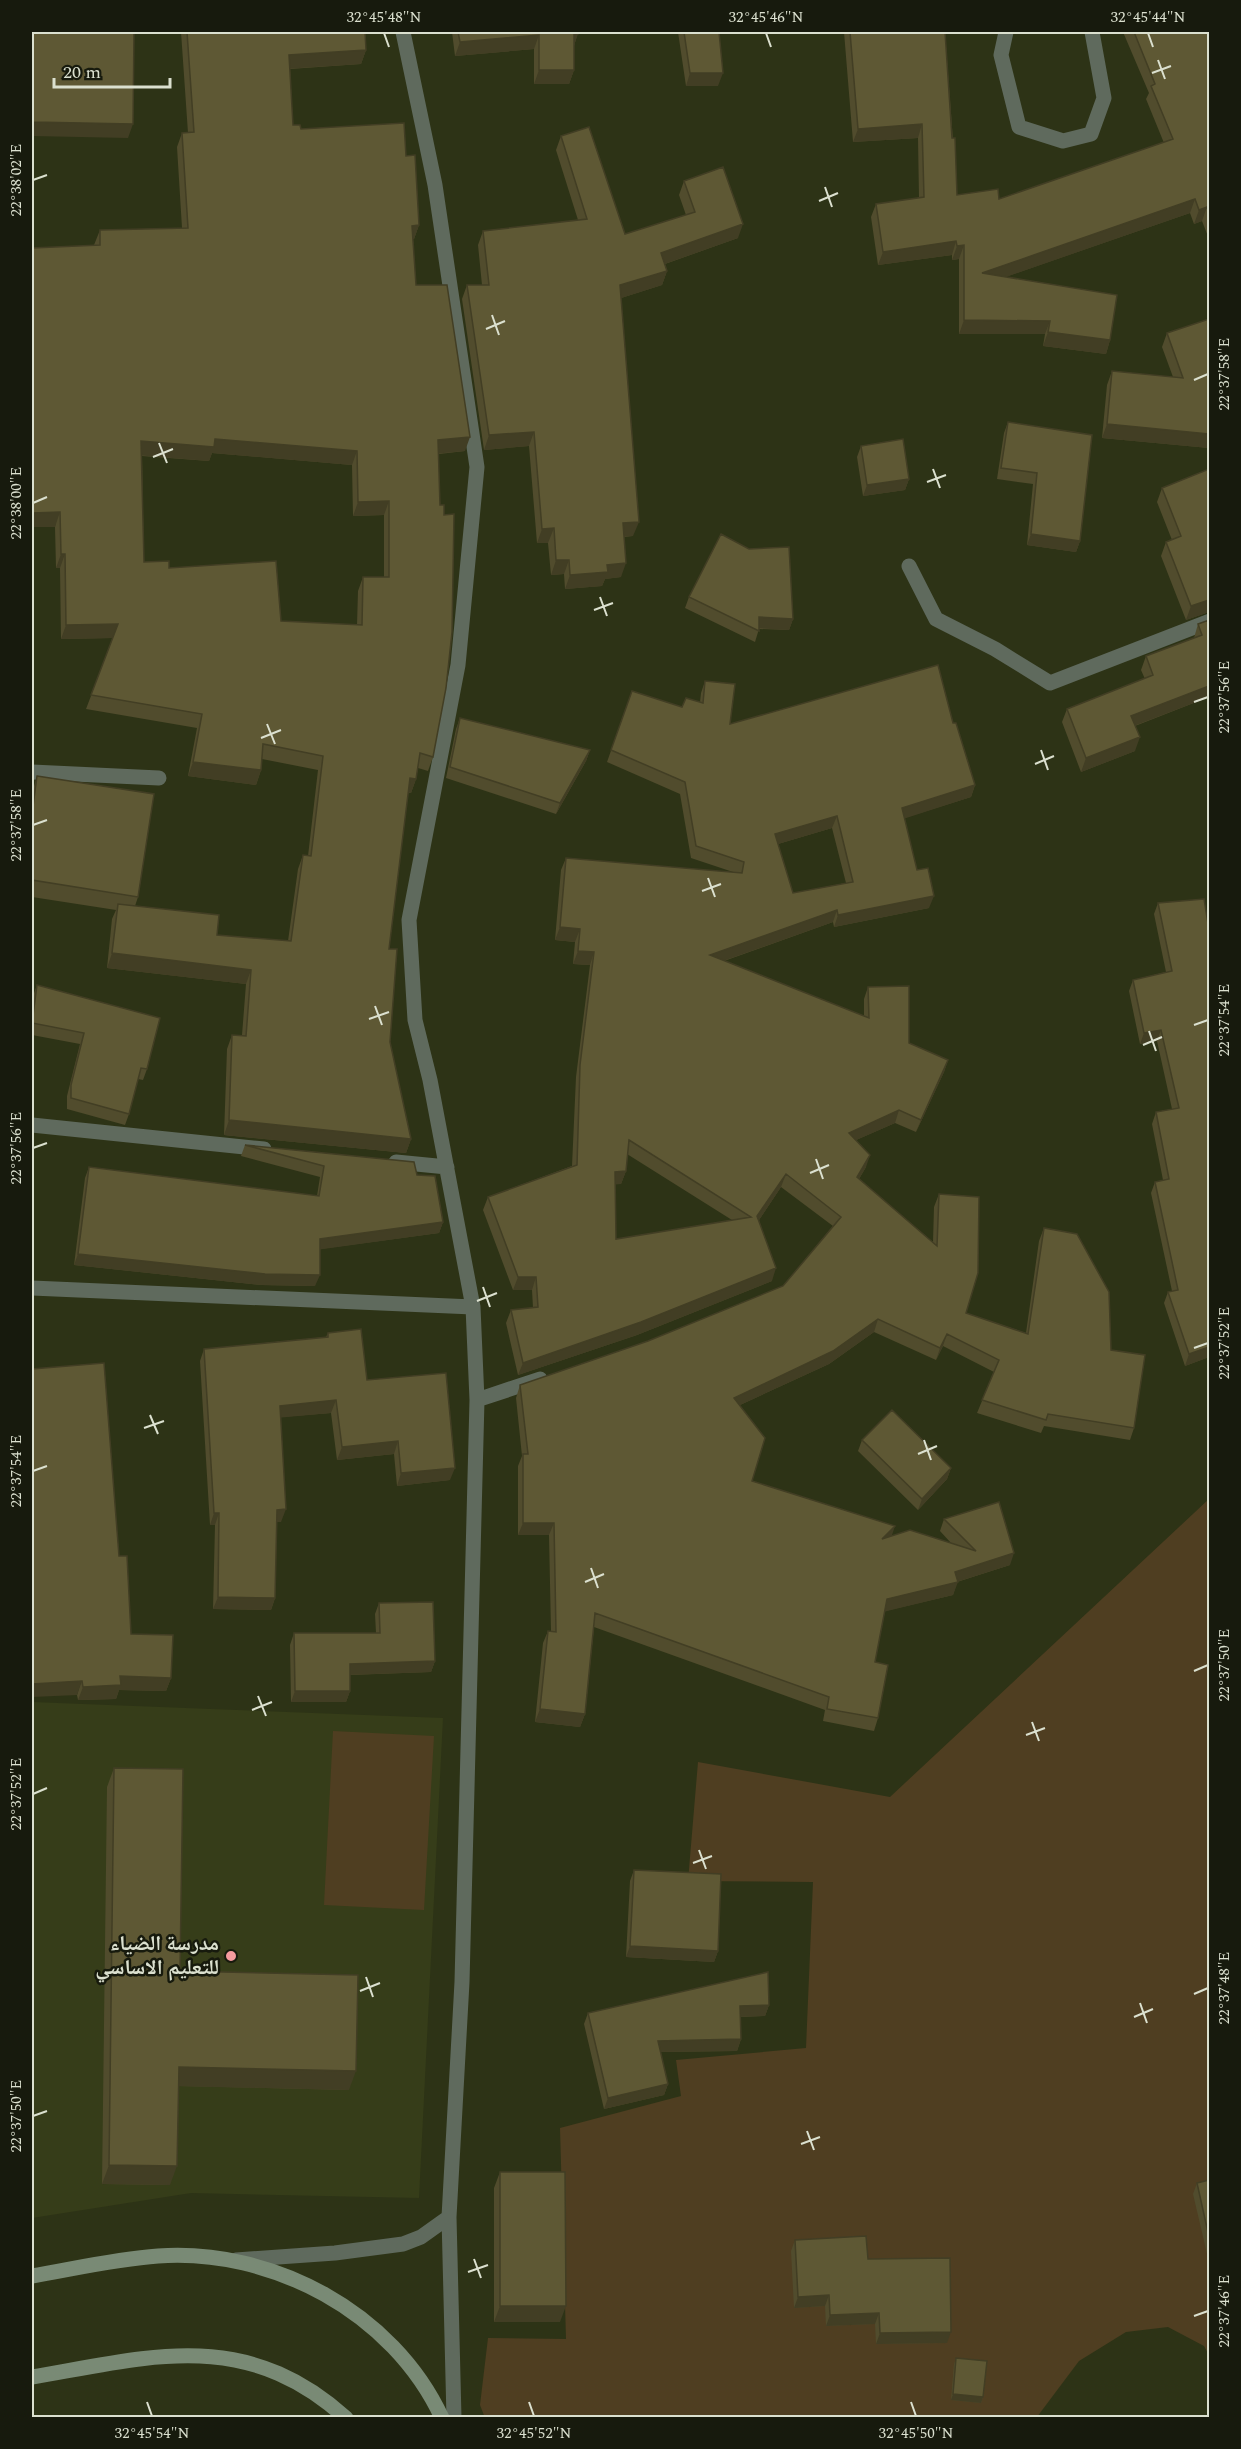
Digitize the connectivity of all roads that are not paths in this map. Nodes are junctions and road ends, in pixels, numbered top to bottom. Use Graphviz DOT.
graph roads {
  1 [pos="403,32"];
  2 [pos="1006,32"];
  3 [pos="1092,32"];
  4 [pos="909,566"];
  5 [pos="1209,621"];
  6 [pos="32,772"];
  7 [pos="159,778"];
  8 [pos="32,1125"];
  9 [pos="280,1150"];
  10 [pos="375,1160"];
  11 [pos="447,1167"];
  12 [pos="32,1288"];
  13 [pos="473,1307"];
  14 [pos="553,1374"];
  15 [pos="477,1400"];
  16 [pos="449,2217"];
  17 [pos="233,2260"];
  18 [pos="32,2276"];
  19 [pos="32,2377"];
  20 [pos="345,2418"];
  21 [pos="442,2418"];
  22 [pos="454,2418"];
  1 -- 11 [label="street"];
  2 -- 3 [label="street"];
  4 -- 5 [label="street"];
  6 -- 7 [label="street"];
  8 -- 9 [label="street"];
  10 -- 11 [label="street"];
  11 -- 13 [label="street"];
  12 -- 13 [label="street"];
  13 -- 15 [label="street"];
  14 -- 15 [label="street"];
  15 -- 16 [label="street"];
  16 -- 17 [label="street"];
  16 -- 22 [label="street"];
  17 -- 18 [label="main road"];
  17 -- 21 [label="main road"];
  19 -- 20 [label="main road"];
}
